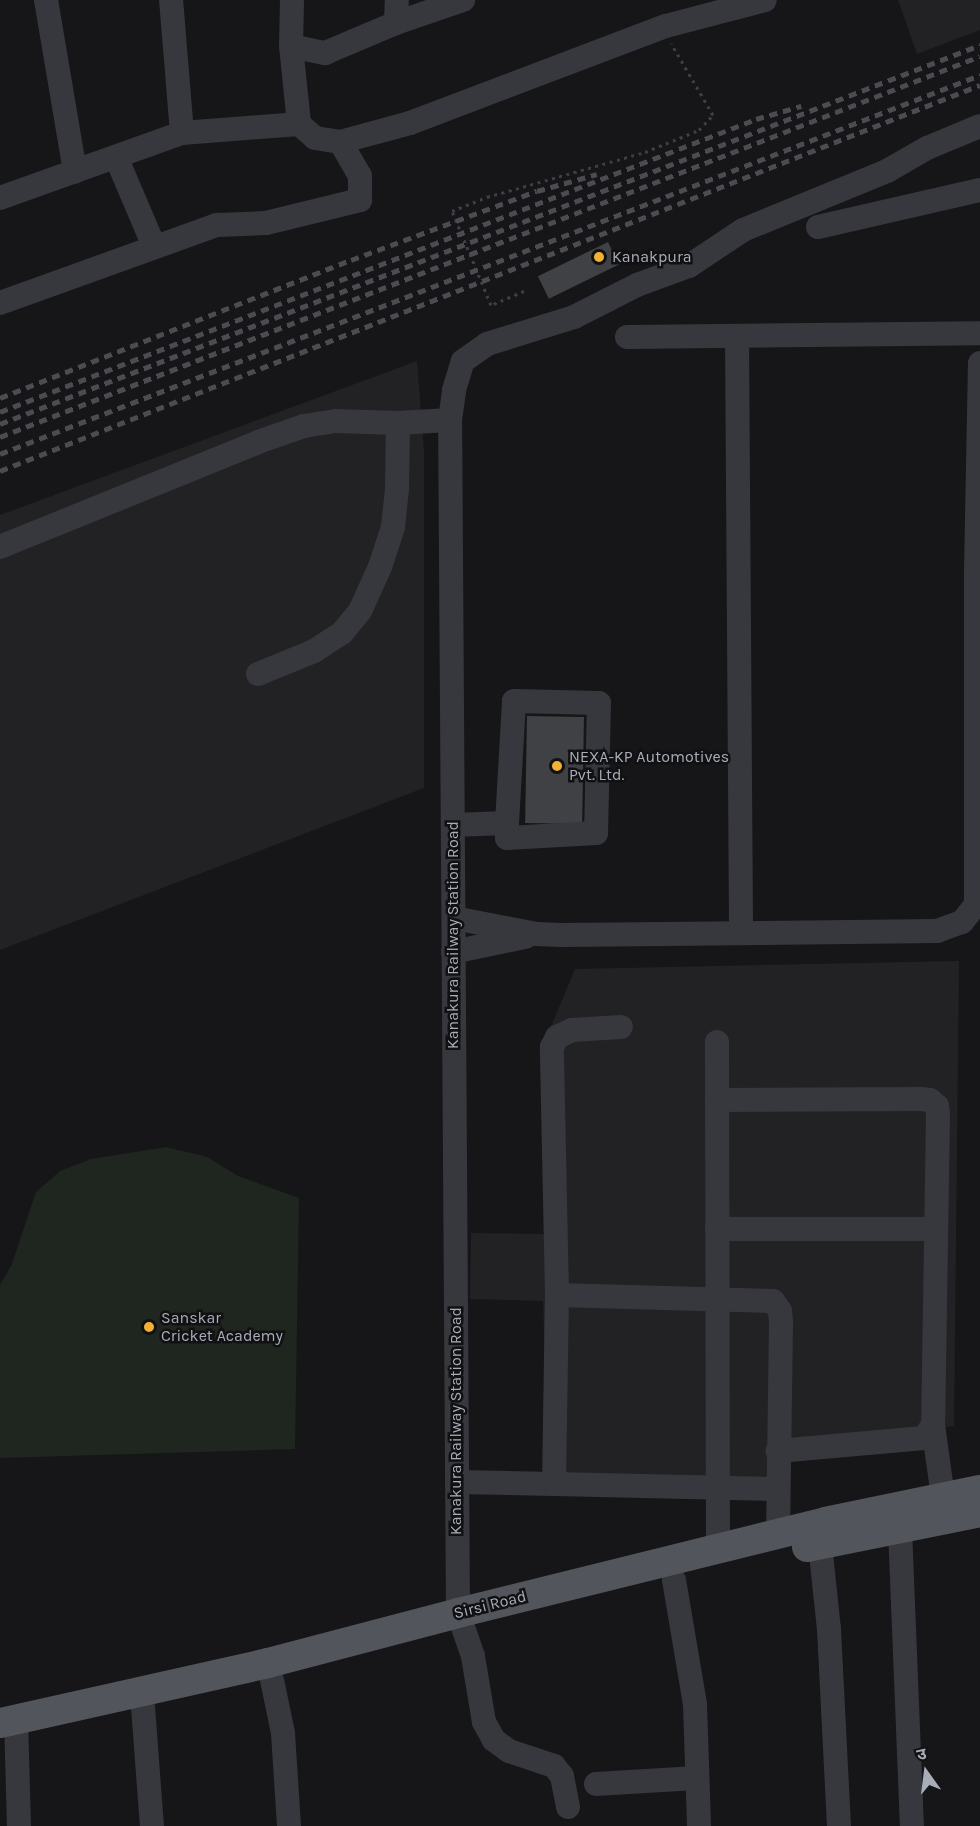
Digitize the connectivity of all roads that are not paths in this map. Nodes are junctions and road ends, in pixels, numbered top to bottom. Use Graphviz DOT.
graph roads {
  1 [pos="46,0"];
  2 [pos="171,0"];
  3 [pos="292,0"];
  4 [pos="463,0"];
  5 [pos="765,0"];
  6 [pos="397,11"];
  7 [pos="291,46"];
  8 [pos="299,124"];
  9 [pos="980,126"];
  10 [pos="182,133"];
  11 [pos="340,142"];
  12 [pos="116,157"];
  13 [pos="75,172"];
  14 [pos="980,190"];
  15 [pos="0,198"];
  16 [pos="818,227"];
  17 [pos="154,246"];
  18 [pos="0,303"];
  19 [pos="980,333"];
  20 [pos="627,337"];
  21 [pos="737,337"];
  22 [pos="980,363"];
  23 [pos="450,420"];
  24 [pos="398,423"];
  25 [pos="0,547"];
  26 [pos="258,674"];
  27 [pos="507,823"];
  28 [pos="453,825"];
  29 [pos="454,918"];
  30 [pos="741,932"];
  31 [pos="536,934"];
  32 [pos="453,952"];
  33 [pos="621,1027"];
  34 [pos="717,1042"];
  35 [pos="717,1101"];
  36 [pos="717,1229"];
  37 [pos="935,1229"];
  38 [pos="557,1296"];
  39 [pos="716,1299"];
  40 [pos="933,1425"];
  41 [pos="778,1451"];
  42 [pos="457,1482"];
  43 [pos="554,1484"];
  44 [pos="718,1487"];
  45 [pos="778,1489"];
  46 [pos="980,1490"];
  47 [pos="943,1497"];
  48 [pos="980,1512"];
  49 [pos="898,1518"];
  50 [pos="778,1535"];
  51 [pos="820,1544"];
  52 [pos="718,1549"];
  53 [pos="674,1580"];
  54 [pos="461,1622"];
  55 [pos="272,1680"];
  56 [pos="143,1707"];
  57 [pos="8,1732"];
  58 [pos="696,1778"];
  59 [pos="596,1784"];
  60 [pos="568,1807"];
  61 [pos="19,1826"];
  62 [pos="152,1826"];
  63 [pos="289,1826"];
  64 [pos="699,1826"];
  65 [pos="839,1826"];
  66 [pos="912,1826"];
  1 -- 13 [label="street"];
  2 -- 10 [label="street"];
  3 -- 7 [label="street"];
  4 -- 6 [label="street"];
  5 -- 11 [label="street"];
  6 -- 7 [label="street"];
  7 -- 8 [label="street"];
  8 -- 10 [label="street"];
  8 -- 11 [label="street"];
  9 -- 23 [label="street, Kanakura Railway Station Road"];
  10 -- 12 [label="street"];
  11 -- 17 [label="street"];
  12 -- 13 [label="street"];
  12 -- 17 [label="street"];
  13 -- 15 [label="street"];
  14 -- 16 [label="street"];
  17 -- 18 [label="street"];
  19 -- 21 [label="street"];
  20 -- 21 [label="street"];
  21 -- 30 [label="street"];
  22 -- 30 [label="street"];
  23 -- 24 [label="street"];
  23 -- 28 [label="street, Kanakura Railway Station Road"];
  24 -- 25 [label="street"];
  24 -- 26 [label="street"];
  27 -- 27 [label="street"];
  27 -- 28 [label="street"];
  28 -- 29 [label="street, Kanakura Railway Station Road"];
  29 -- 31 [label="street"];
  29 -- 32 [label="street, Kanakura Railway Station Road"];
  30 -- 31 [label="street"];
  31 -- 32 [label="street"];
  32 -- 42 [label="street, Kanakura Railway Station Road"];
  33 -- 38 [label="street"];
  34 -- 35 [label="street"];
  35 -- 36 [label="street"];
  35 -- 37 [label="street"];
  36 -- 37 [label="street"];
  36 -- 39 [label="street"];
  37 -- 40 [label="street"];
  38 -- 39 [label="street"];
  38 -- 43 [label="street"];
  39 -- 41 [label="street"];
  39 -- 44 [label="street"];
  40 -- 41 [label="street"];
  40 -- 47 [label="street"];
  41 -- 45 [label="street"];
  42 -- 43 [label="street"];
  42 -- 54 [label="street, Kanakura Railway Station Road"];
  43 -- 44 [label="street"];
  44 -- 45 [label="street"];
  44 -- 52 [label="street"];
  45 -- 50 [label="street"];
  46 -- 47 [label="main road, Sirsi Road"];
  47 -- 49 [label="main road, Sirsi Road"];
  48 -- 49 [label="main road, Sirsi Road"];
  49 -- 50 [label="main road, Sirsi Road"];
  49 -- 51 [label="main road, Sirsi Road"];
  49 -- 66 [label="street"];
  50 -- 52 [label="main road, Sirsi Road"];
  51 -- 53 [label="main road, Sirsi Road"];
  51 -- 65 [label="street"];
  52 -- 54 [label="main road, Sirsi Road"];
  53 -- 54 [label="main road, Sirsi Road"];
  53 -- 58 [label="street"];
  54 -- 55 [label="main road, Sirsi Road"];
  54 -- 57 [label="main road, Sirsi Road"];
  54 -- 60 [label="street, Kanakura Railway Station Road"];
  55 -- 56 [label="main road, Sirsi Road"];
  55 -- 63 [label="street"];
  56 -- 57 [label="main road, Sirsi Road"];
  56 -- 62 [label="street"];
  57 -- 61 [label="street"];
  58 -- 59 [label="street"];
  58 -- 64 [label="street"];
}
